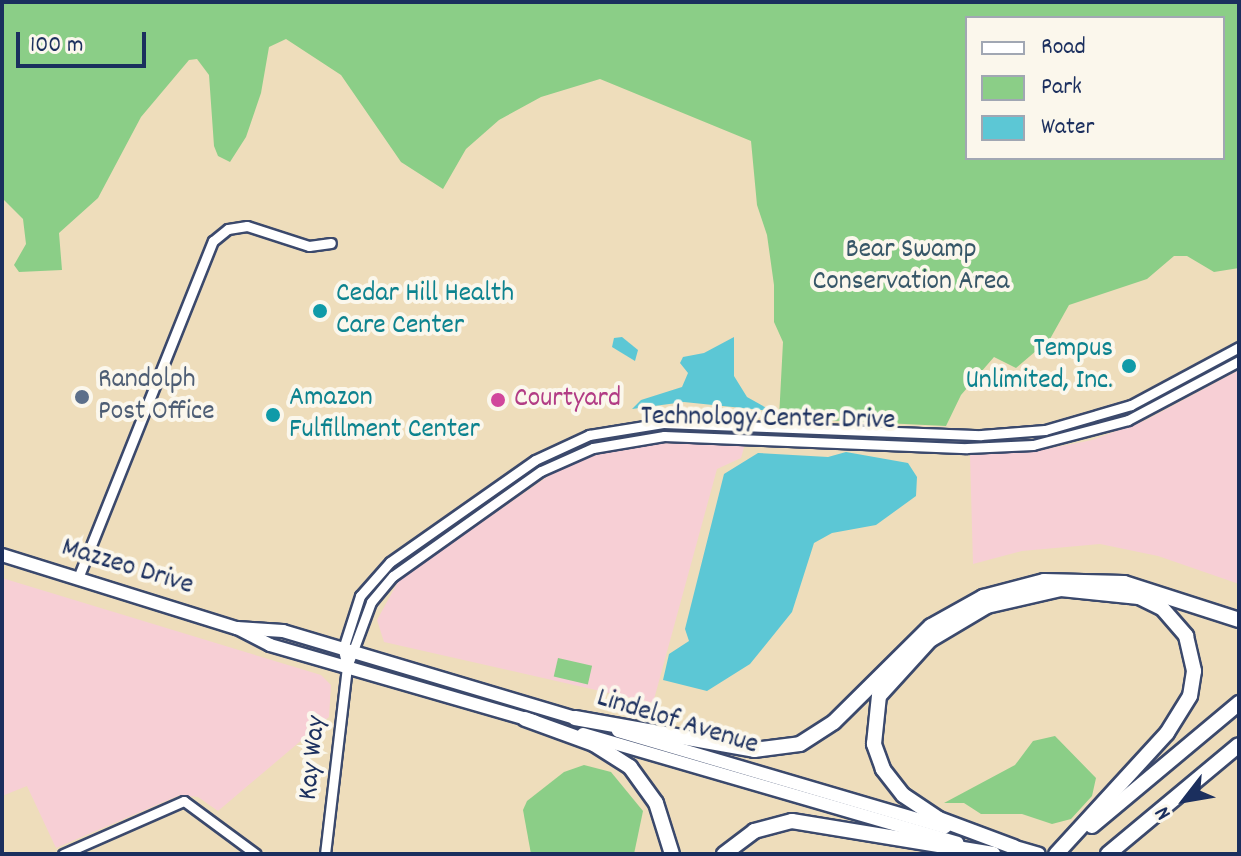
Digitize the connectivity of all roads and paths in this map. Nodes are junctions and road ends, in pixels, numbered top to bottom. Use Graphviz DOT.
graph roads {
  1 [pos="331,243"];
  2 [pos="1239,347"];
  3 [pos="1239,361"];
  4 [pos="2,555"];
  5 [pos="78,578"];
  6 [pos="1239,620"];
  7 [pos="237,628"];
  8 [pos="302,637"];
  9 [pos="350,651"];
  10 [pos="303,655"];
  11 [pos="347,667"];
  12 [pos="1239,703"];
  13 [pos="575,718"];
  14 [pos="525,719"];
  15 [pos="1239,745"];
  16 [pos="1239,754"];
  17 [pos="1159,812"];
  18 [pos="1014,847"];
  19 [pos="63,854"];
  20 [pos="256,854"];
  21 [pos="325,854"];
  22 [pos="672,854"];
  23 [pos="724,854"];
  24 [pos="994,854"];
  25 [pos="1039,854"];
  26 [pos="1057,854"];
  27 [pos="1108,854"];
  1 -- 5 [label="street"];
  2 -- 9 [label="street, Technology Center Drive"];
  3 -- 9 [label="street, Technology Center Drive"];
  4 -- 5 [label="main road, Mazzeo Drive"];
  5 -- 7 [label="main road, Mazzeo Drive"];
  6 -- 13 [label="highway"];
  7 -- 8 [label="main road, Mazzeo Drive"];
  7 -- 10 [label="main road, Mazzeo Drive"];
  8 -- 9 [label="main road, Lindelof Avenue"];
  9 -- 11 [label="street, Technology Center Drive"];
  9 -- 13 [label="main road, Lindelof Avenue"];
  10 -- 11 [label="main road, Lindelof Avenue"];
  11 -- 14 [label="main road, Lindelof Avenue"];
  11 -- 21 [label="street, Kay Way"];
  12 -- 26 [label="highway"];
  13 -- 18 [label="main road, Lindelof Avenue"];
  14 -- 22 [label="highway"];
  14 -- 24 [label="main road, Lindelof Avenue"];
  15 -- 17 [label="highway"];
  16 -- 17 [label="highway"];
  17 -- 27 [label="highway"];
  18 -- 25 [label="main road, Lindelof Avenue"];
  18 -- 26 [label="highway"];
  19 -- 20 [label="street"];
  23 -- 24 [label="highway"];
}
